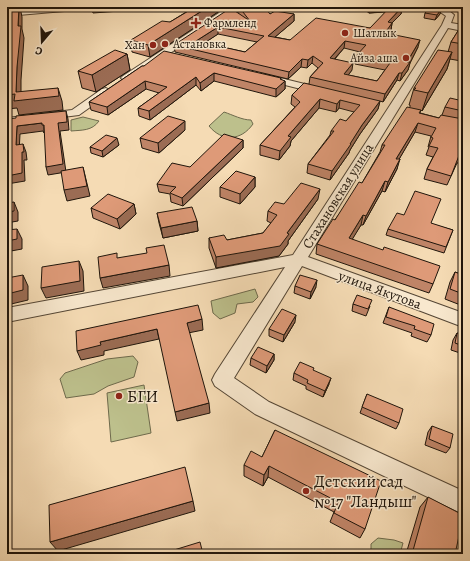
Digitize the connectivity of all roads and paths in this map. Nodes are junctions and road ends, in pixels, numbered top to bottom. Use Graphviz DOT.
graph roads {
  1 [pos="29,7"];
  2 [pos="34,7"];
  3 [pos="87,7"];
  4 [pos="224,7"];
  5 [pos="437,7"];
  6 [pos="7,10"];
  7 [pos="7,14"];
  8 [pos="448,20"];
  9 [pos="463,24"];
  10 [pos="463,28"];
  11 [pos="163,54"];
  12 [pos="178,57"];
  13 [pos="252,75"];
  14 [pos="332,93"];
  15 [pos="390,107"];
  16 [pos="408,111"];
  17 [pos="7,121"];
  18 [pos="298,259"];
  19 [pos="7,316"];
  20 [pos="463,320"];
  21 [pos="463,503"];
  1 -- 2 [label="street"];
  1 -- 6 [label="street"];
  3 -- 7 [label="street"];
  4 -- 11 [label="street"];
  5 -- 8 [label="street"];
  8 -- 9 [label="street"];
  8 -- 10 [label="street"];
  8 -- 15 [label="street, Стахановская улица"];
  11 -- 12 [label="street"];
  11 -- 17 [label="street"];
  13 -- 14 [label="street"];
  15 -- 16 [label="street"];
  15 -- 18 [label="street, Стахановская улица"];
  18 -- 19 [label="street, Стахановская улица"];
  18 -- 20 [label="street, улица Якутова"];
  18 -- 21 [label="street"];
}
